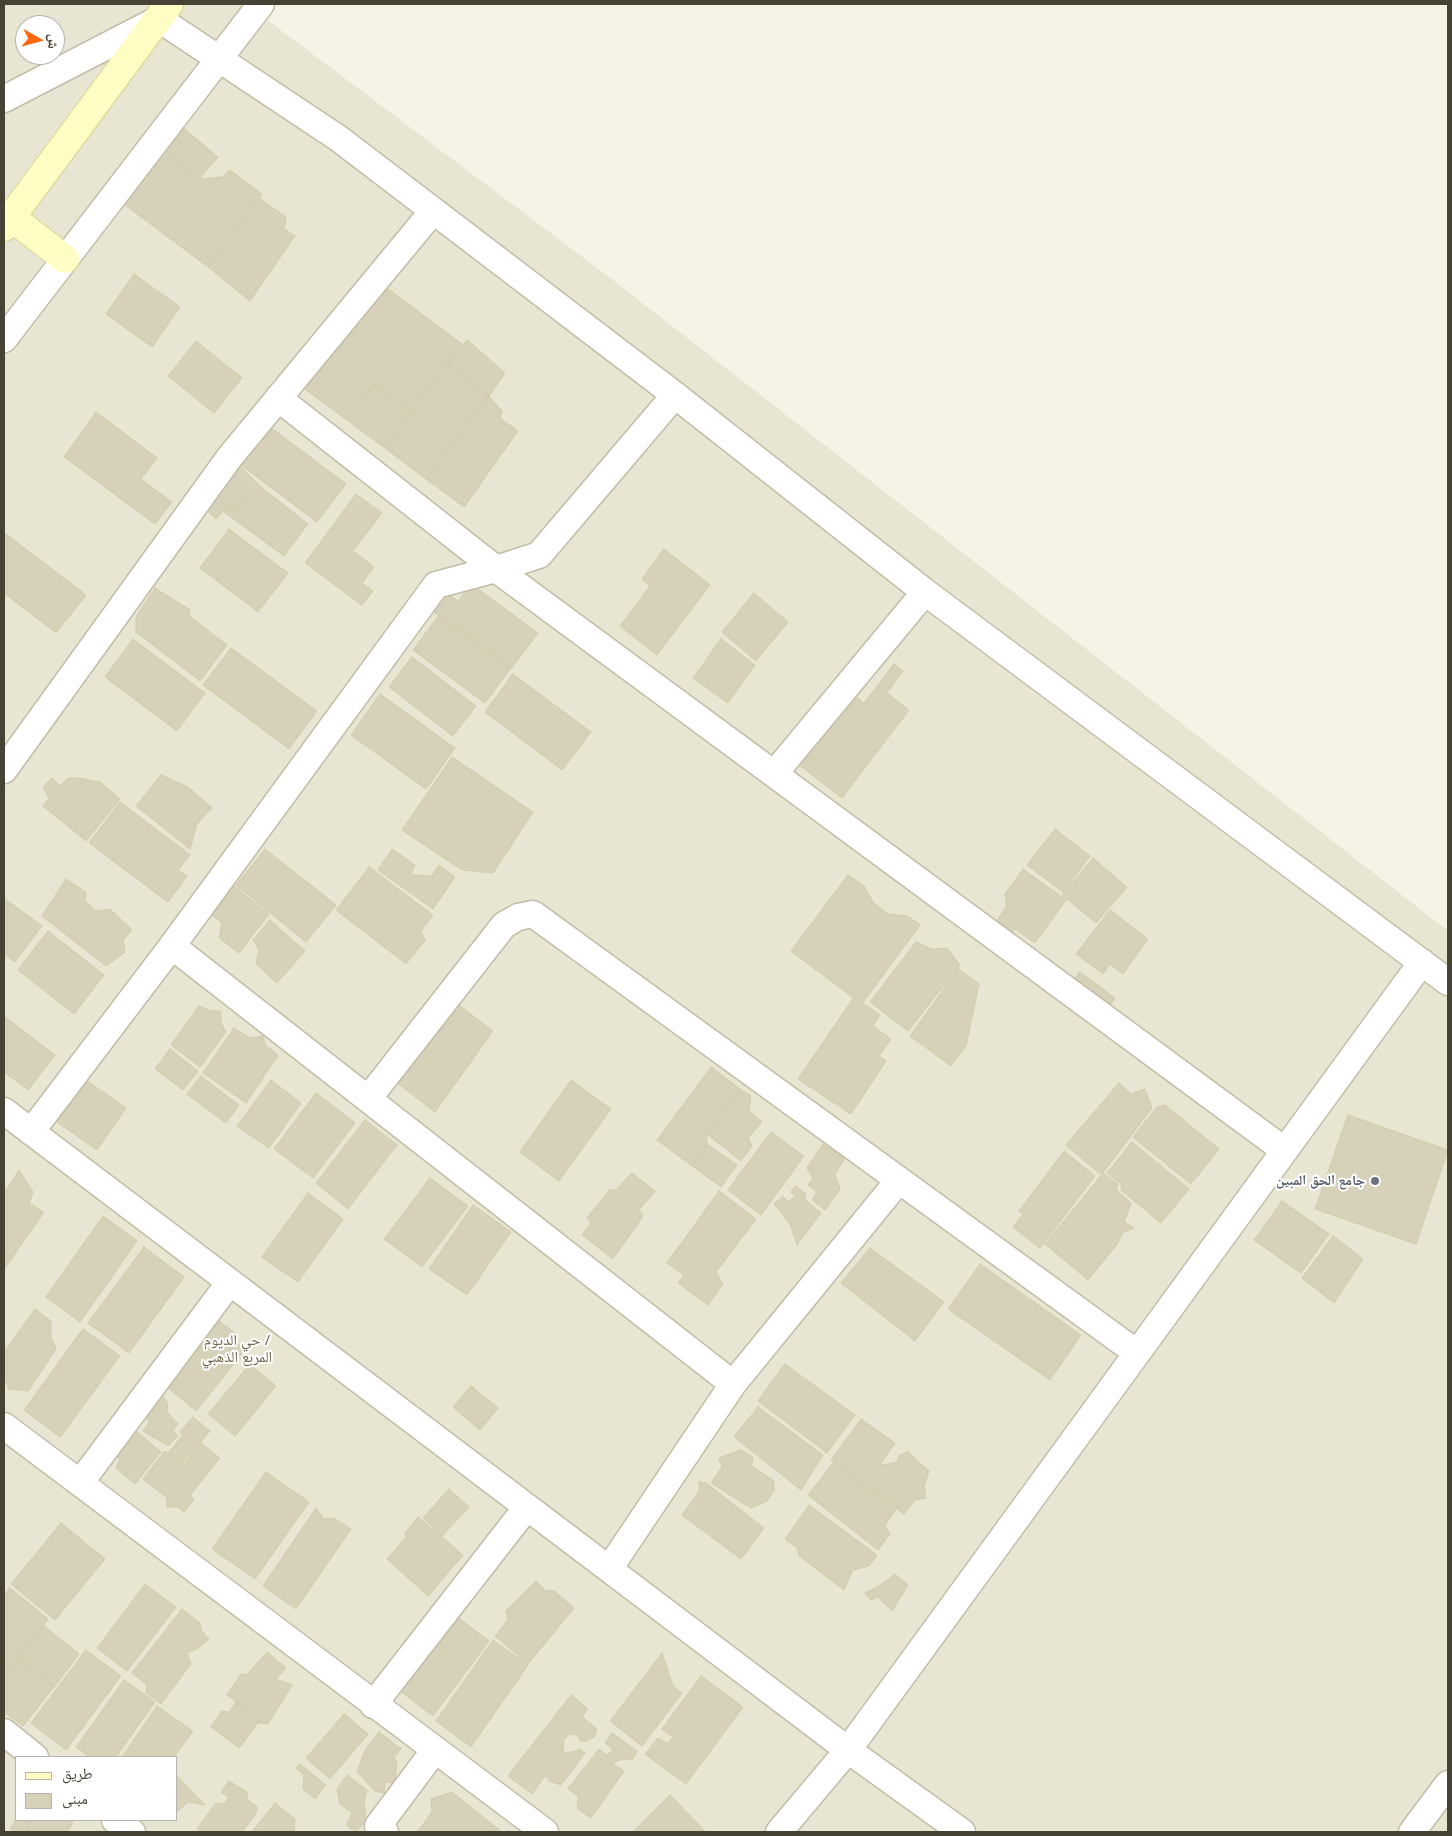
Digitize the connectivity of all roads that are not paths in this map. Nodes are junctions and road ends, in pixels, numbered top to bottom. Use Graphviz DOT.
graph roads {
  1 [pos="261,4"];
  2 [pos="164,11"];
  3 [pos="219,60"];
  4 [pos="4,99"];
  5 [pos="433,211"];
  6 [pos="7,222"];
  7 [pos="65,259"];
  8 [pos="4,339"];
  9 [pos="675,395"];
  10 [pos="278,398"];
  11 [pos="496,569"];
  12 [pos="925,592"];
  13 [pos="4,770"];
  14 [pos="774,774"];
  15 [pos="172,946"];
  16 [pos="1422,962"];
  17 [pos="1448,982"];
  18 [pos="368,1099"];
  19 [pos="4,1111"];
  20 [pos="31,1132"];
  21 [pos="1284,1150"];
  22 [pos="898,1180"];
  23 [pos="230,1282"];
  24 [pos="1137,1353"];
  25 [pos="733,1384"];
  26 [pos="4,1426"];
  27 [pos="80,1483"];
  28 [pos="527,1507"];
  29 [pos="609,1569"];
  30 [pos="373,1705"];
  31 [pos="4,1732"];
  32 [pos="848,1750"];
  33 [pos="434,1751"];
  34 [pos="34,1756"];
  35 [pos="1448,1784"];
  36 [pos="385,1832"];
  37 [pos="545,1832"];
  38 [pos="779,1832"];
  39 [pos="962,1832"];
  40 [pos="1412,1832"];
  1 -- 3 [label="street"];
  2 -- 3 [label="street"];
  2 -- 4 [label="street"];
  2 -- 6 [label="main road"];
  3 -- 5 [label="street"];
  3 -- 7 [label="street"];
  5 -- 9 [label="street"];
  5 -- 10 [label="street"];
  6 -- 7 [label="main road"];
  7 -- 8 [label="street"];
  9 -- 11 [label="street"];
  9 -- 12 [label="street"];
  10 -- 11 [label="street"];
  10 -- 13 [label="street"];
  11 -- 14 [label="street"];
  11 -- 15 [label="street"];
  12 -- 14 [label="street"];
  12 -- 16 [label="street"];
  14 -- 21 [label="street"];
  15 -- 18 [label="street"];
  15 -- 20 [label="street"];
  16 -- 17 [label="street"];
  16 -- 21 [label="street"];
  18 -- 22 [label="street"];
  18 -- 25 [label="street"];
  19 -- 20 [label="street"];
  20 -- 23 [label="street"];
  21 -- 24 [label="street"];
  22 -- 24 [label="street"];
  22 -- 25 [label="street"];
  23 -- 27 [label="street"];
  23 -- 28 [label="street"];
  24 -- 32 [label="street"];
  25 -- 29 [label="street"];
  26 -- 27 [label="street"];
  27 -- 30 [label="street"];
  28 -- 29 [label="street"];
  28 -- 30 [label="street"];
  29 -- 32 [label="street"];
  30 -- 33 [label="street"];
  31 -- 34 [label="street"];
  32 -- 38 [label="street"];
  32 -- 39 [label="street"];
  33 -- 36 [label="street"];
  33 -- 37 [label="street"];
  35 -- 40 [label="street"];
}
